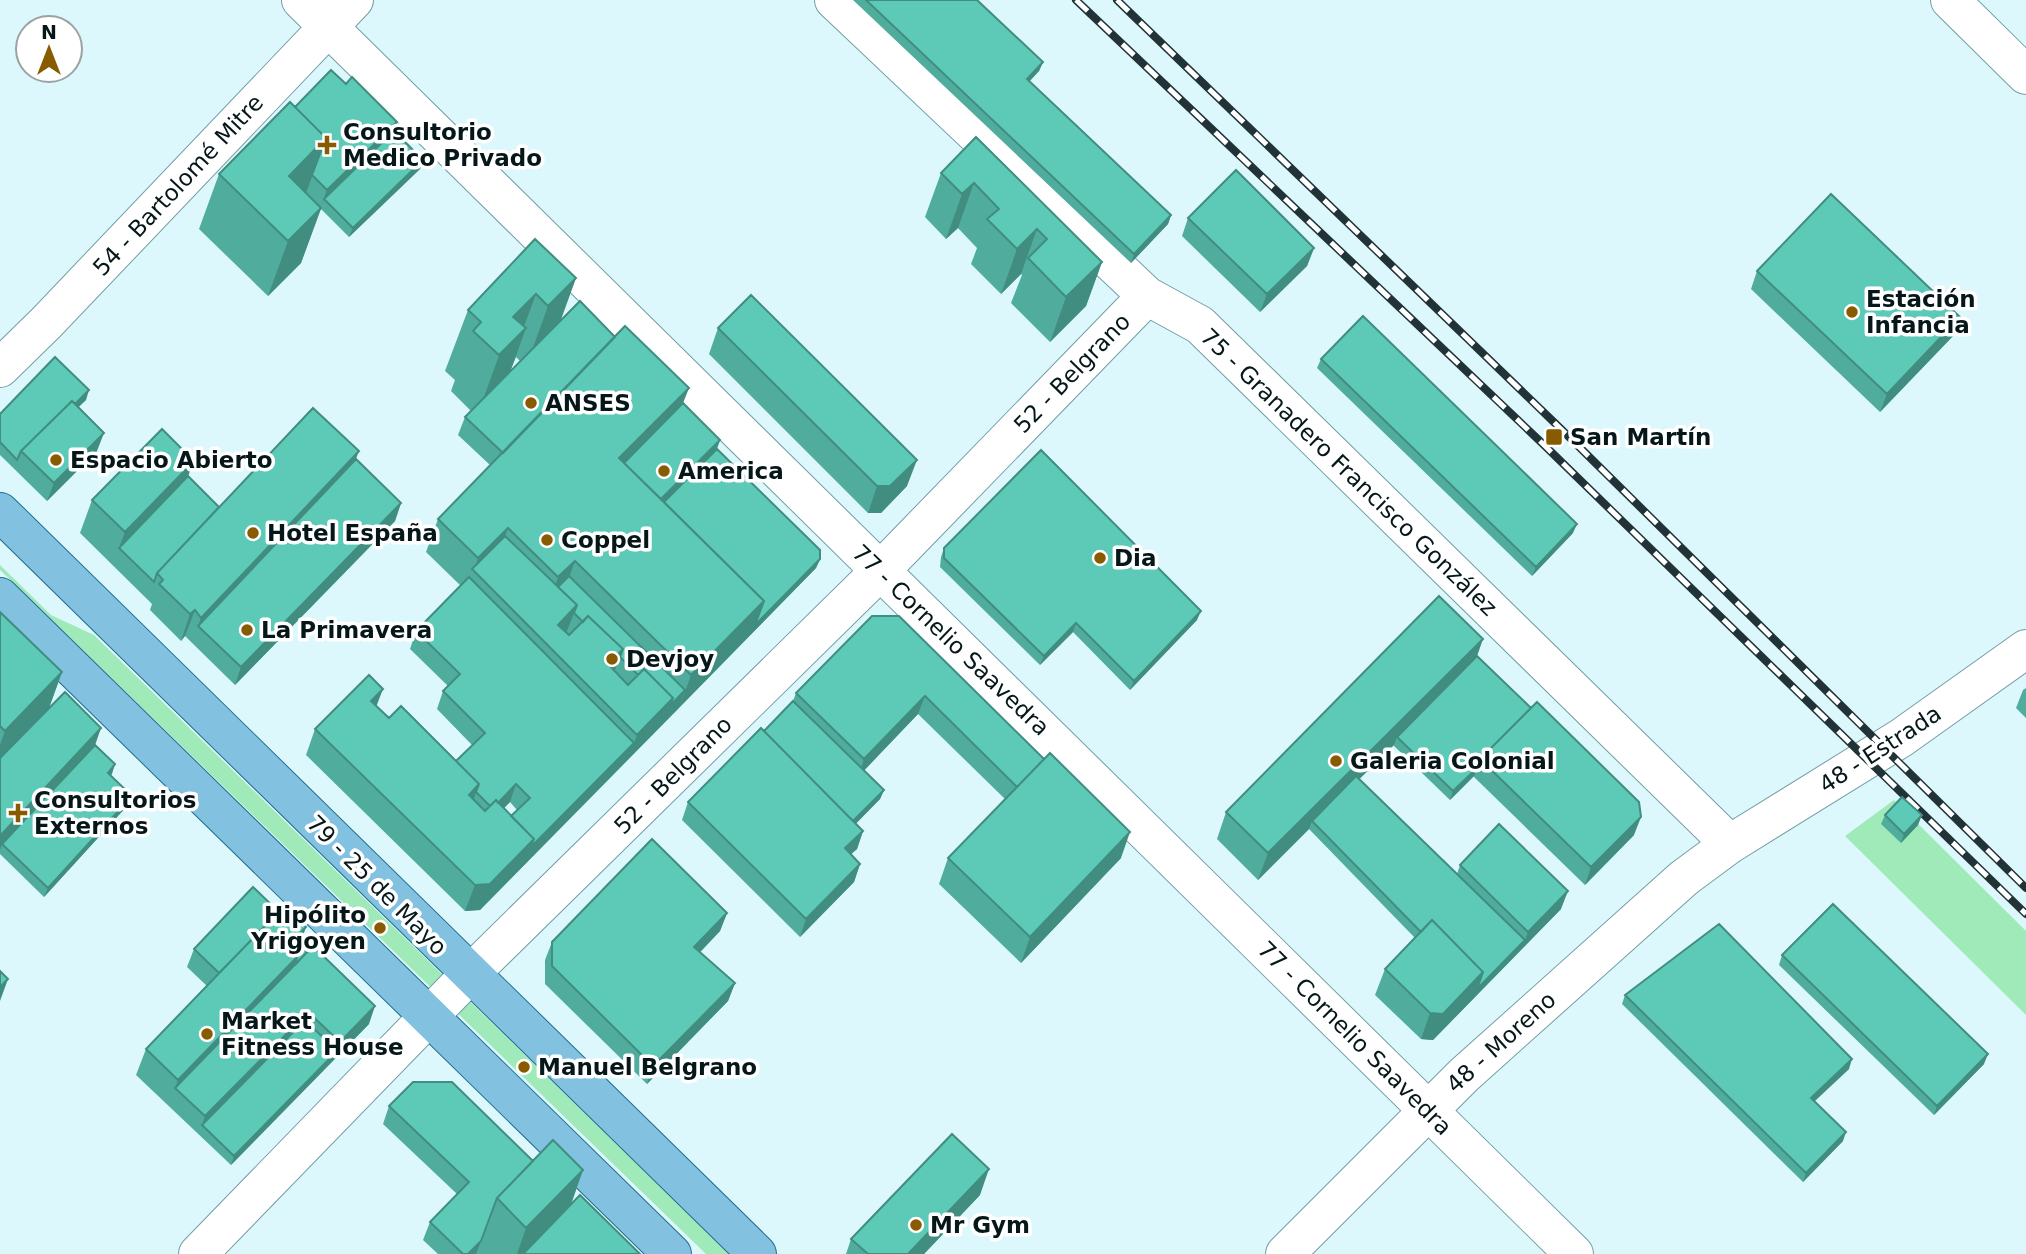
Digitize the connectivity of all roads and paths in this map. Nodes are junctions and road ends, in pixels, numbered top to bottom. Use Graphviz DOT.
graph roads {
  1 [pos="301,0"];
  2 [pos="834,0"];
  3 [pos="1950,0"];
  4 [pos="341,13"];
  5 [pos="2026,75"];
  6 [pos="1147,296"];
  7 [pos="0,368"];
  8 [pos="0,512"];
  9 [pos="880,571"];
  10 [pos="0,597"];
  11 [pos="2026,649"];
  12 [pos="1730,844"];
  13 [pos="469,975"];
  14 [pos="429,1016"];
  15 [pos="1426,1111"];
  16 [pos="198,1254"];
  17 [pos="672,1254"];
  18 [pos="757,1254"];
  19 [pos="1285,1254"];
  20 [pos="1574,1254"];
  1 -- 4 [label="street, 77 - Cornelio Saavedra"];
  2 -- 6 [label="street, 75 - Granadero Francisco González"];
  3 -- 5 [label="street"];
  4 -- 7 [label="street, 54 - Bartolomé Mitre"];
  4 -- 9 [label="street, 77 - Cornelio Saavedra"];
  6 -- 9 [label="street, 52 - Belgrano"];
  6 -- 12 [label="street, 75 - Granadero Francisco González"];
  8 -- 13 [label="main road, 79 - 25 de Mayo"];
  9 -- 13 [label="street, 52 - Belgrano"];
  9 -- 15 [label="street, 77 - Cornelio Saavedra"];
  10 -- 14 [label="main road"];
  11 -- 12 [label="street, 48 - Estrada"];
  12 -- 15 [label="street, 48 - Moreno"];
  13 -- 14 [label="street, 52 - Belgrano"];
  13 -- 18 [label="main road, 79 - 25 de Mayo"];
  14 -- 16 [label="street, 52 - Belgrano"];
  14 -- 17 [label="main road"];
  15 -- 19 [label="street, 48 - Moreno"];
  15 -- 20 [label="street, 77 - Cornelio Saavedra"];
}
